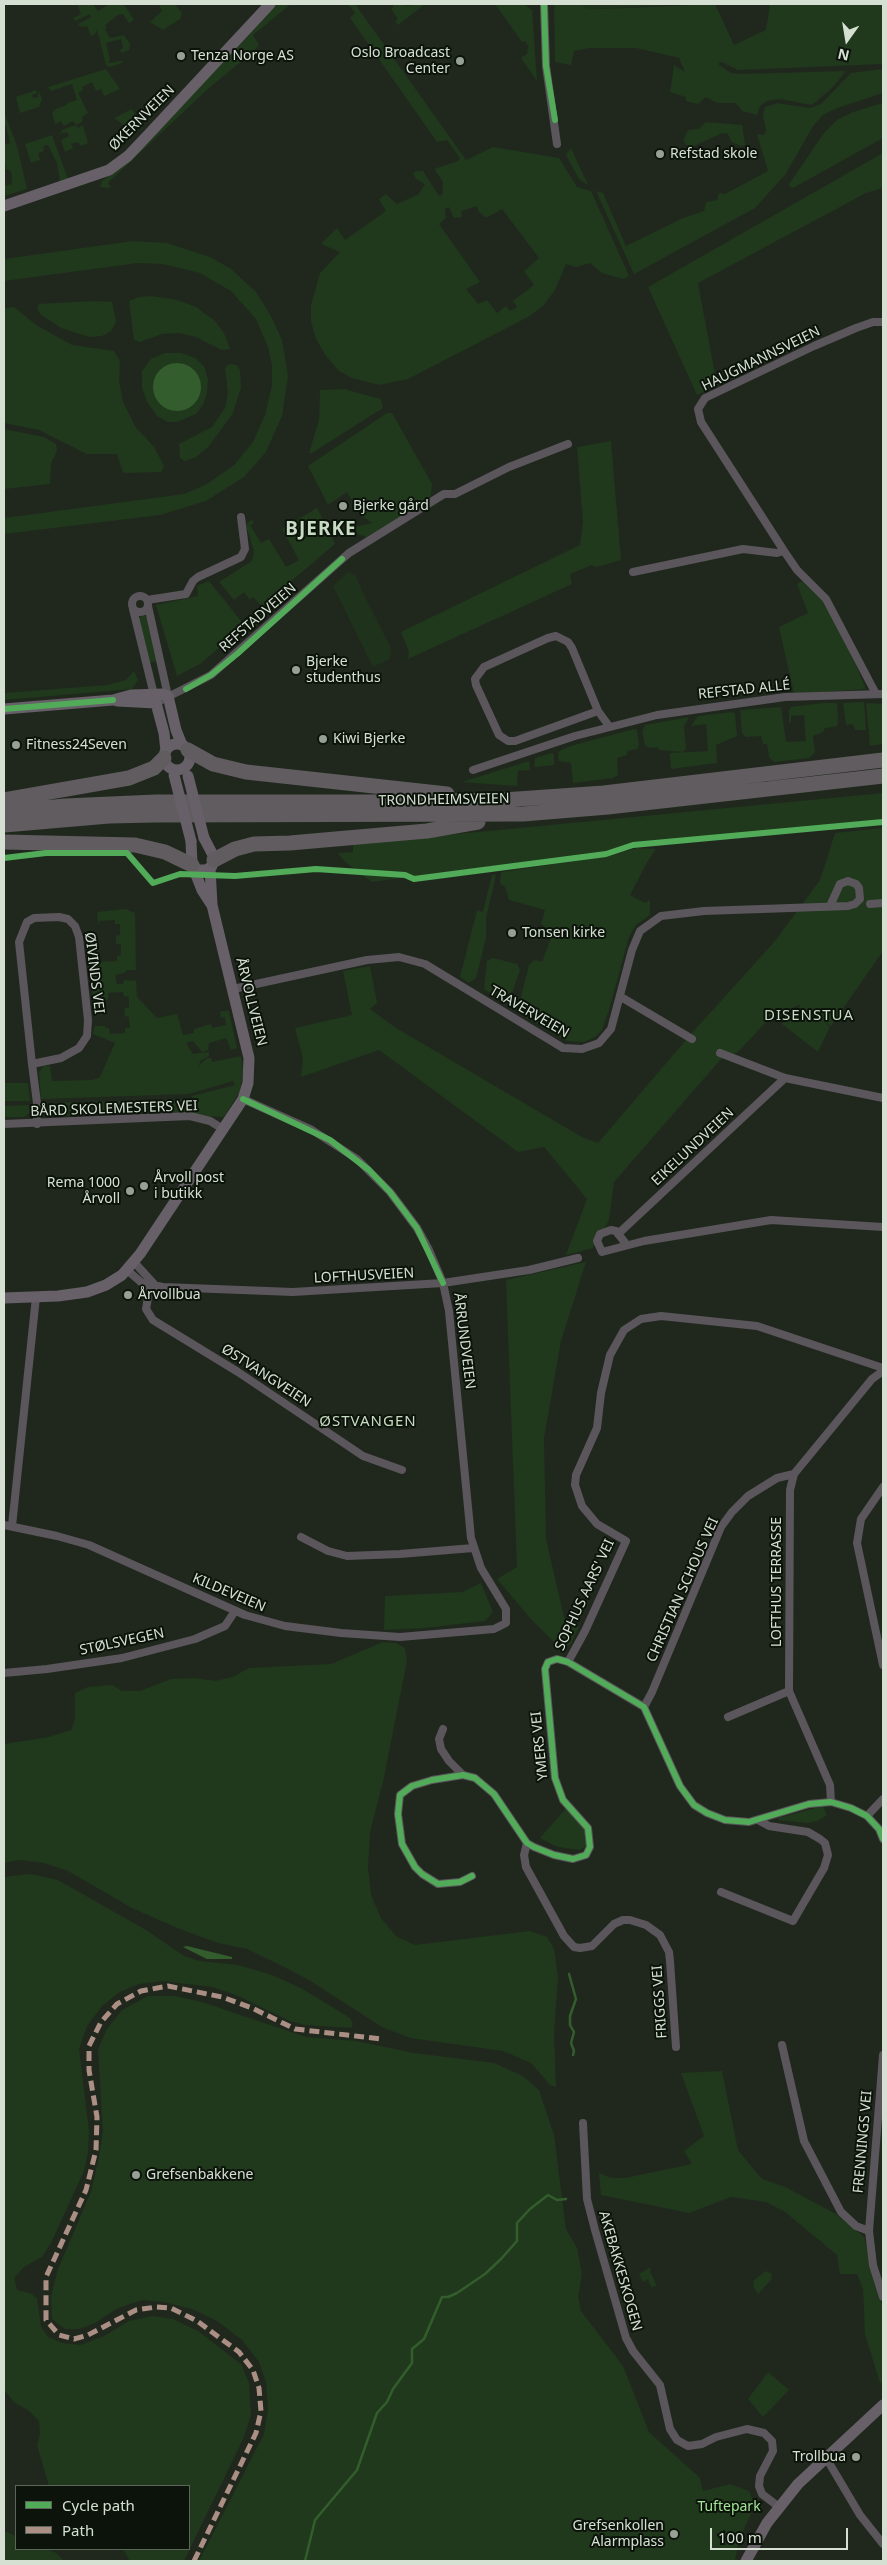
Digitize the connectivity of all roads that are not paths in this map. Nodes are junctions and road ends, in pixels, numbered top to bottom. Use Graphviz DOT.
graph roads {
  1 [pos="270,4"];
  2 [pos="544,4"];
  3 [pos="557,144"];
  4 [pos="4,206"];
  5 [pos="883,322"];
  6 [pos="568,444"];
  7 [pos="241,516"];
  8 [pos="784,551"];
  9 [pos="632,572"];
  10 [pos="148,603"];
  11 [pos="133,609"];
  12 [pos="880,694"];
  13 [pos="168,696"];
  14 [pos="155,698"];
  15 [pos="4,709"];
  16 [pos="598,711"];
  17 [pos="609,726"];
  18 [pos="185,748"];
  19 [pos="883,760"];
  20 [pos="169,763"];
  21 [pos="473,770"];
  22 [pos="188,771"];
  23 [pos="883,776"];
  24 [pos="4,800"];
  25 [pos="503,800"];
  26 [pos="4,812"];
  27 [pos="523,814"];
  28 [pos="4,825"];
  29 [pos="4,842"];
  30 [pos="209,854"];
  31 [pos="192,862"];
  32 [pos="883,903"];
  33 [pos="870,904"];
  34 [pos="212,905"];
  35 [pos="830,906"];
  36 [pos="233,989"];
  37 [pos="621,997"];
  38 [pos="692,1039"];
  39 [pos="720,1053"];
  40 [pos="32,1064"];
  41 [pos="785,1078"];
  42 [pos="883,1098"];
  43 [pos="243,1099"];
  44 [pos="4,1124"];
  45 [pos="37,1124"];
  46 [pos="223,1129"];
  47 [pos="883,1227"];
  48 [pos="618,1234"];
  49 [pos="626,1244"];
  50 [pos="578,1258"];
  51 [pos="131,1266"];
  52 [pos="443,1283"];
  53 [pos="152,1284"];
  54 [pos="36,1297"];
  55 [pos="4,1298"];
  56 [pos="883,1369"];
  57 [pos="402,1470"];
  58 [pos="794,1474"];
  59 [pos="883,1487"];
  60 [pos="4,1525"];
  61 [pos="12,1526"];
  62 [pos="301,1537"];
  63 [pos="473,1548"];
  64 [pos="235,1611"];
  65 [pos="507,1616"];
  66 [pos="565,1661"];
  67 [pos="883,1665"];
  68 [pos="4,1673"];
  69 [pos="789,1691"];
  70 [pos="644,1707"];
  71 [pos="728,1717"];
  72 [pos="442,1729"];
  73 [pos="463,1775"];
  74 [pos="883,1799"];
  75 [pos="831,1802"];
  76 [pos="867,1816"];
  77 [pos="758,1820"];
  78 [pos="883,1839"];
  79 [pos="528,1843"];
  80 [pos="472,1876"];
  81 [pos="721,1892"];
  82 [pos="782,2045"];
  83 [pos="676,2047"];
  84 [pos="883,2055"];
  85 [pos="583,2123"];
  86 [pos="869,2231"];
  87 [pos="883,2297"];
  88 [pos="883,2405"];
  89 [pos="825,2456"];
  90 [pos="778,2507"];
  91 [pos="883,2544"];
  92 [pos="746,2561"];
  1 -- 4 [label="street, ØKERNVEIEN"];
  2 -- 3 [label="street"];
  5 -- 8 [label="street, HAUGMANNSVEIEN"];
  6 -- 13 [label="street, REFSTADVEIEN"];
  7 -- 10 [label="street"];
  8 -- 9 [label="street"];
  8 -- 12 [label="street, HAUGMANNSVEIEN"];
  10 -- 11 [label="street"];
  10 -- 11 [label="street"];
  10 -- 13 [label="street"];
  11 -- 14 [label="street"];
  12 -- 17 [label="street, REFSTAD ALLÉ"];
  13 -- 14 [label="street"];
  13 -- 18 [label="street"];
  14 -- 15 [label="street"];
  14 -- 20 [label="street"];
  16 -- 16 [label="street"];
  16 -- 17 [label="street"];
  17 -- 21 [label="street, REFSTAD ALLÉ"];
  18 -- 20 [label="street"];
  18 -- 22 [label="street, ÅRVOLLVEIEN"];
  18 -- 25 [label="highway"];
  19 -- 25 [label="highway, TRONDHEIMSVEIEN"];
  20 -- 22 [label="street"];
  20 -- 24 [label="highway"];
  20 -- 31 [label="street, ÅRVOLLVEIEN, bridge"];
  22 -- 30 [label="street, ÅRVOLLVEIEN, bridge"];
  23 -- 27 [label="highway, TRONDHEIMSVEIEN"];
  25 -- 26 [label="highway, TRONDHEIMSVEIEN"];
  27 -- 28 [label="highway, TRONDHEIMSVEIEN"];
  27 -- 30 [label="highway"];
  29 -- 31 [label="highway"];
  30 -- 31 [label="street"];
  30 -- 31 [label="street"];
  30 -- 34 [label="street, ÅRVOLLVEIEN"];
  31 -- 34 [label="street, ÅRVOLLVEIEN"];
  32 -- 33 [label="street"];
  34 -- 36 [label="street, ÅRVOLLVEIEN"];
  35 -- 37 [label="street, TRAVERVEIEN"];
  36 -- 37 [label="street, TRAVERVEIEN"];
  36 -- 43 [label="street, ÅRVOLLVEIEN"];
  37 -- 38 [label="street"];
  39 -- 41 [label="street"];
  40 -- 40 [label="street, ØIVINDS VEI"];
  40 -- 45 [label="street, ØIVINDS VEI"];
  41 -- 42 [label="street"];
  41 -- 48 [label="street, EIKELUNDVEIEN"];
  43 -- 46 [label="street, ÅRVOLLVEIEN"];
  43 -- 52 [label="street, ÅRRUNDVEIEN"];
  44 -- 45 [label="street, BÅRD SKOLEMESTERS VEI"];
  45 -- 46 [label="street, BÅRD SKOLEMESTERS VEI"];
  46 -- 51 [label="street, ÅRVOLLVEIEN"];
  47 -- 49 [label="street"];
  48 -- 49 [label="street"];
  48 -- 49 [label="street"];
  50 -- 52 [label="street, LOFTHUSVEIEN"];
  51 -- 53 [label="street, LOFTHUSVEIEN"];
  51 -- 54 [label="street, ÅRVOLLVEIEN"];
  52 -- 53 [label="street, LOFTHUSVEIEN"];
  52 -- 63 [label="street, ÅRRUNDVEIEN"];
  53 -- 57 [label="street, ØSTVANGVEIEN"];
  54 -- 55 [label="street, ÅRVOLLVEIEN"];
  54 -- 61 [label="street"];
  56 -- 58 [label="street"];
  56 -- 66 [label="street, SOPHUS AARS' VEI"];
  58 -- 69 [label="street, LOFTHUS TERRASSE"];
  58 -- 70 [label="street, CHRISTIAN SCHOUS VEI"];
  59 -- 67 [label="street"];
  60 -- 61 [label="street, KILDEVEIEN"];
  61 -- 64 [label="street, KILDEVEIEN"];
  62 -- 63 [label="street"];
  63 -- 65 [label="street, ÅRRUNDVEIEN"];
  64 -- 65 [label="street, KILDEVEIEN"];
  64 -- 68 [label="street, STØLSVEGEN"];
  66 -- 70 [label="street"];
  66 -- 79 [label="street, YMERS VEI"];
  69 -- 71 [label="street"];
  69 -- 75 [label="street, LOFTHUS TERRASSE"];
  70 -- 77 [label="street"];
  72 -- 73 [label="street"];
  73 -- 79 [label="street"];
  73 -- 80 [label="street"];
  74 -- 76 [label="street"];
  75 -- 76 [label="street"];
  75 -- 77 [label="street"];
  76 -- 78 [label="street"];
  77 -- 81 [label="street"];
  79 -- 83 [label="street, FRIGGS VEI"];
  82 -- 86 [label="street, FRENNINGS VEI"];
  84 -- 86 [label="street, FRENNINGS VEI"];
  85 -- 90 [label="street, AKEBAKKESKOGEN"];
  86 -- 87 [label="street, FRENNINGS VEI"];
  88 -- 89 [label="street"];
  89 -- 90 [label="street"];
  89 -- 91 [label="street"];
  90 -- 92 [label="street"];
}
